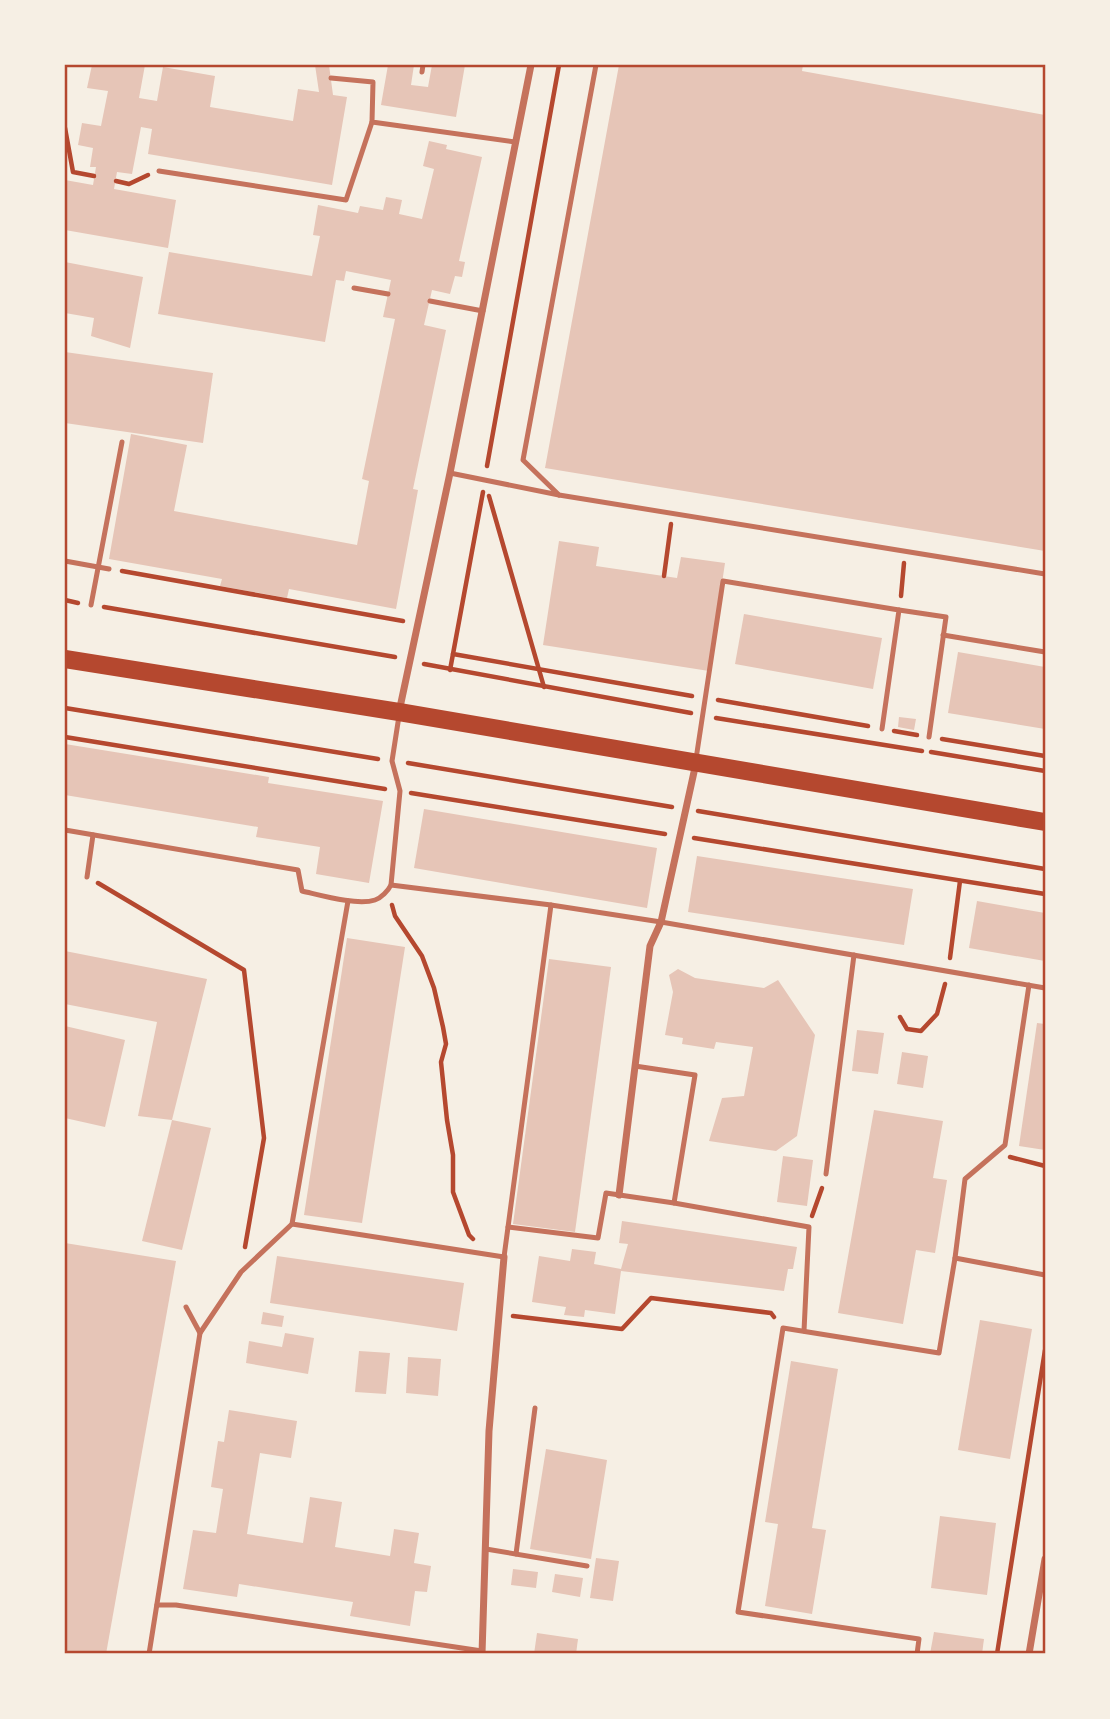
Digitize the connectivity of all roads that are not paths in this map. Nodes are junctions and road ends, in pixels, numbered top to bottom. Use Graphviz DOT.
graph roads {
  1 [pos="423,65"];
  2 [pos="531,65"];
  3 [pos="596,65"];
  4 [pos="422,72"];
  5 [pos="331,78"];
  6 [pos="372,122"];
  7 [pos="515,142"];
  8 [pos="159,171"];
  9 [pos="354,288"];
  10 [pos="388,294"];
  11 [pos="430,301"];
  12 [pos="483,311"];
  13 [pos="122,442"];
  14 [pos="450,473"];
  15 [pos="559,495"];
  16 [pos="65,561"];
  17 [pos="98,567"];
  18 [pos="109,569"];
  19 [pos="1045,574"];
  20 [pos="91,605"];
  21 [pos="899,610"];
  22 [pos="943,635"];
  23 [pos="1045,652"];
  24 [pos="65,659"];
  25 [pos="399,712"];
  26 [pos="882,729"];
  27 [pos="929,737"];
  28 [pos="696,762"];
  29 [pos="1045,822"];
  30 [pos="65,830"];
  31 [pos="93,835"];
  32 [pos="87,877"];
  33 [pos="389,888"];
  34 [pos="348,901"];
  35 [pos="551,905"];
  36 [pos="661,922"];
  37 [pos="854,955"];
  38 [pos="1029,985"];
  39 [pos="1045,988"];
  40 [pos="635,1066"];
  41 [pos="826,1174"];
  42 [pos="619,1195"];
  43 [pos="674,1203"];
  44 [pos="292,1224"];
  45 [pos="508,1227"];
  46 [pos="504,1257"];
  47 [pos="955,1258"];
  48 [pos="1045,1275"];
  49 [pos="186,1307"];
  50 [pos="804,1331"];
  51 [pos="200,1333"];
  52 [pos="535,1408"];
  53 [pos="486,1549"];
  54 [pos="516,1553"];
  55 [pos="1045,1559"];
  56 [pos="587,1566"];
  57 [pos="157,1605"];
  58 [pos="482,1653"];
  59 [pos="149,1654"];
  60 [pos="917,1654"];
  61 [pos="1029,1654"];
  1 -- 4 [label="lane"];
  2 -- 7 [label="street"];
  3 -- 15 [label="lane"];
  5 -- 6 [label="lane"];
  6 -- 7 [label="lane"];
  6 -- 8 [label="lane"];
  7 -- 12 [label="street"];
  9 -- 10 [label="lane"];
  11 -- 12 [label="lane"];
  12 -- 14 [label="street"];
  13 -- 17 [label="lane"];
  14 -- 15 [label="lane"];
  14 -- 25 [label="street"];
  15 -- 19 [label="lane"];
  16 -- 17 [label="lane"];
  17 -- 18 [label="lane"];
  17 -- 20 [label="lane"];
  21 -- 22 [label="lane"];
  21 -- 26 [label="lane"];
  21 -- 28 [label="lane"];
  22 -- 23 [label="lane"];
  22 -- 27 [label="lane"];
  24 -- 25 [label="main road"];
  25 -- 28 [label="main road"];
  25 -- 33 [label="lane"];
  28 -- 29 [label="main road"];
  28 -- 36 [label="street"];
  30 -- 31 [label="lane"];
  31 -- 32 [label="lane"];
  31 -- 34 [label="lane"];
  33 -- 34 [label="lane"];
  33 -- 35 [label="lane"];
  34 -- 44 [label="lane"];
  35 -- 36 [label="lane"];
  35 -- 45 [label="lane"];
  36 -- 37 [label="lane"];
  36 -- 40 [label="street"];
  37 -- 38 [label="lane"];
  37 -- 41 [label="lane"];
  38 -- 39 [label="lane"];
  38 -- 47 [label="lane"];
  40 -- 42 [label="street"];
  40 -- 43 [label="lane"];
  42 -- 43 [label="lane"];
  42 -- 45 [label="lane"];
  43 -- 50 [label="lane"];
  44 -- 46 [label="lane"];
  44 -- 51 [label="lane"];
  45 -- 46 [label="lane"];
  46 -- 53 [label="street"];
  47 -- 48 [label="lane"];
  47 -- 50 [label="lane"];
  49 -- 51 [label="lane"];
  50 -- 60 [label="lane"];
  51 -- 57 [label="lane"];
  52 -- 54 [label="lane"];
  53 -- 54 [label="lane"];
  53 -- 58 [label="street"];
  54 -- 56 [label="lane"];
  55 -- 61 [label="street"];
  57 -- 58 [label="lane"];
  57 -- 59 [label="lane"];
}
